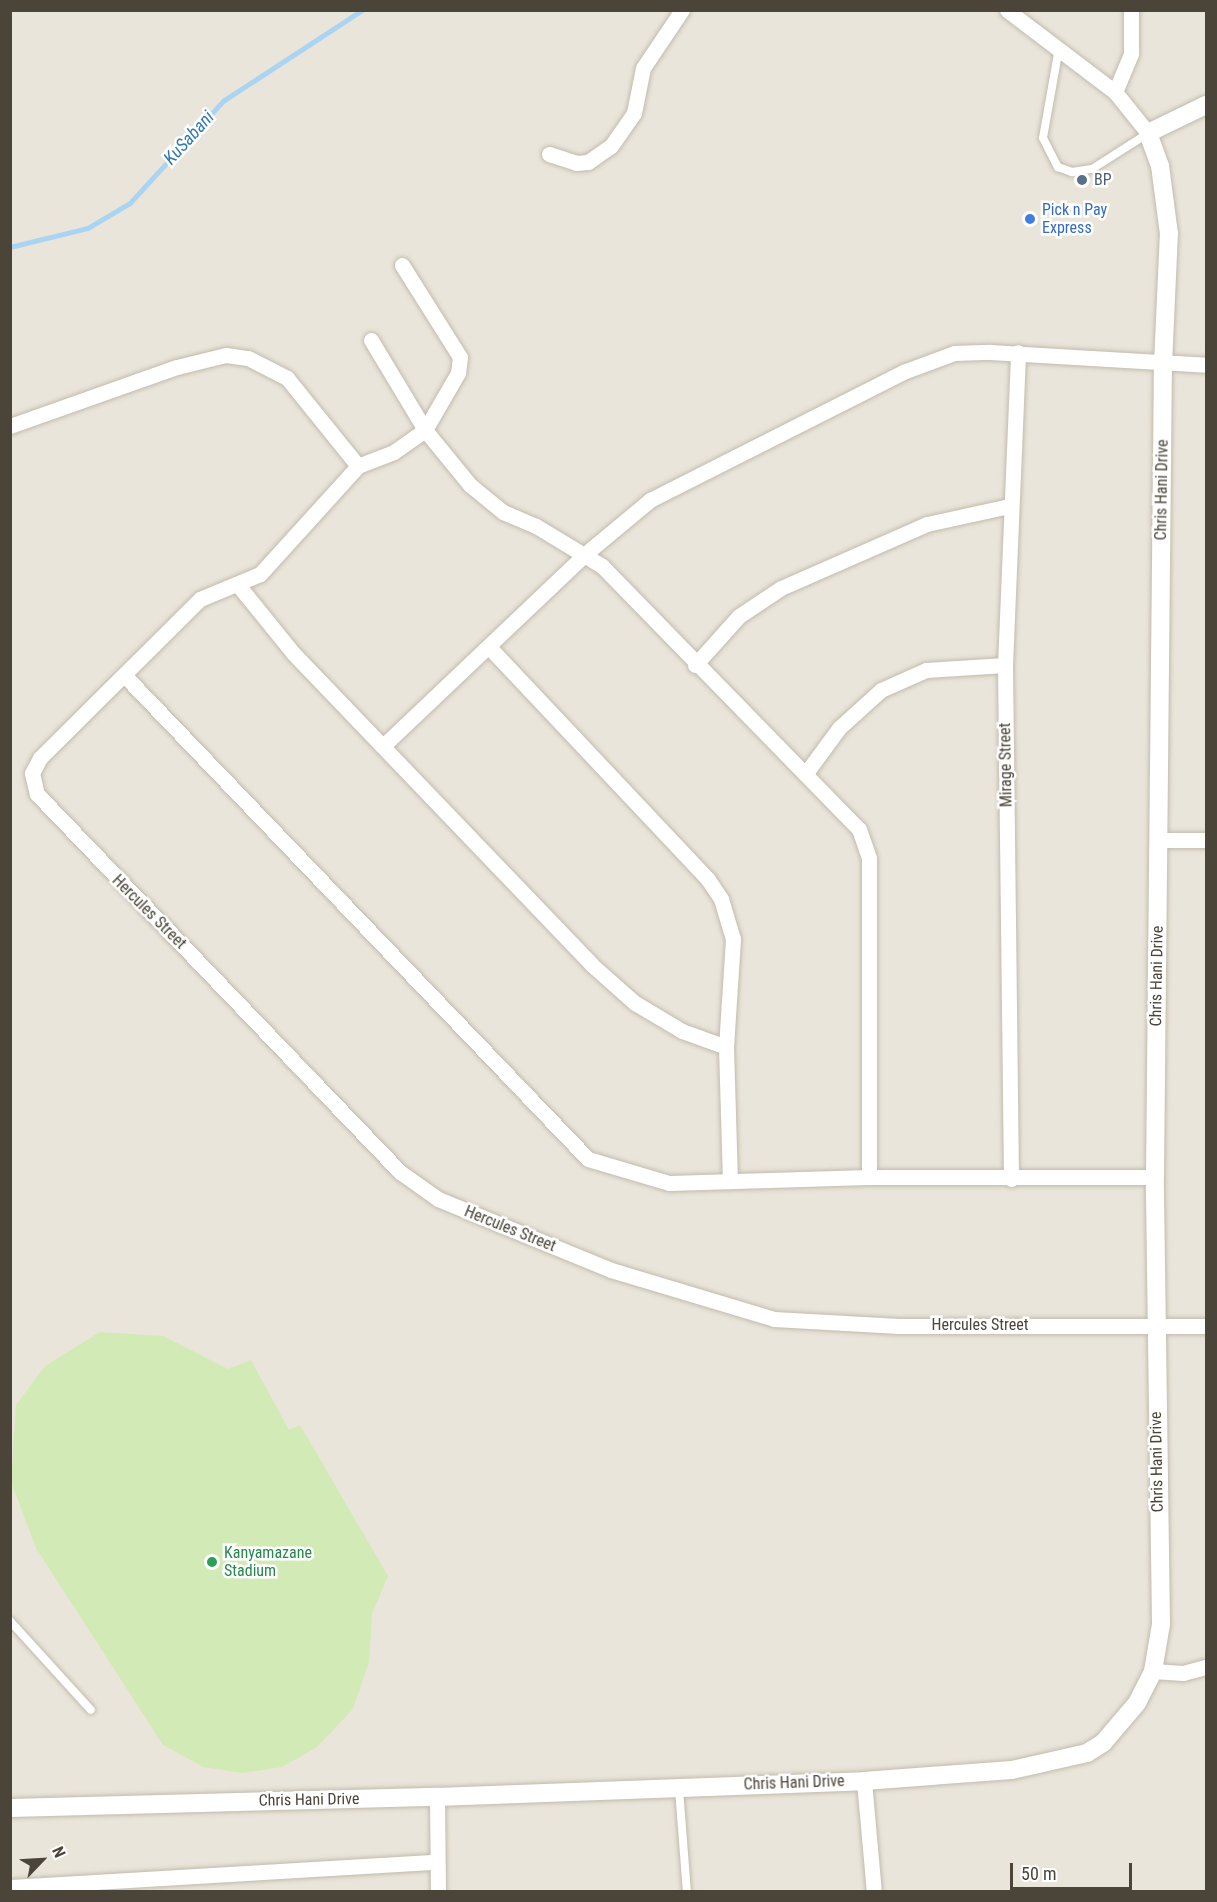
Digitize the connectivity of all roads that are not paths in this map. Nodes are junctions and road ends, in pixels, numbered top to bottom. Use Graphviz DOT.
graph roads {
  1 [pos="682,10"];
  2 [pos="1007,10"];
  3 [pos="1131,10"];
  4 [pos="1059,46"];
  5 [pos="1115,92"];
  6 [pos="1206,105"];
  7 [pos="1148,133"];
  8 [pos="549,154"];
  9 [pos="402,265"];
  10 [pos="371,340"];
  11 [pos="1018,352"];
  12 [pos="1163,364"];
  13 [pos="1206,365"];
  14 [pos="10,426"];
  15 [pos="425,430"];
  16 [pos="358,466"];
  17 [pos="1009,506"];
  18 [pos="584,555"];
  19 [pos="238,585"];
  20 [pos="489,647"];
  21 [pos="694,665"];
  22 [pos="1005,665"];
  23 [pos="124,675"];
  24 [pos="383,746"];
  25 [pos="806,773"];
  26 [pos="1159,840"];
  27 [pos="1206,840"];
  28 [pos="726,1047"];
  29 [pos="868,1177"];
  30 [pos="1155,1177"];
  31 [pos="1011,1179"];
  32 [pos="730,1180"];
  33 [pos="1155,1325"];
  34 [pos="1206,1326"];
  35 [pos="10,1621"];
  36 [pos="1206,1667"];
  37 [pos="1153,1671"];
  38 [pos="91,1710"];
  39 [pos="864,1781"];
  40 [pos="679,1788"];
  41 [pos="437,1797"];
  42 [pos="10,1808"];
  43 [pos="436,1862"];
  44 [pos="10,1887"];
  45 [pos="30,1889"];
  46 [pos="438,1892"];
  47 [pos="687,1892"];
  48 [pos="874,1892"];
  1 -- 8 [label="street"];
  2 -- 4 [label="street"];
  3 -- 5 [label="street"];
  4 -- 5 [label="street"];
  4 -- 7 [label="lane"];
  5 -- 7 [label="street"];
  6 -- 7 [label="street"];
  7 -- 12 [label="street, Chris Hani Drive"];
  9 -- 15 [label="street"];
  10 -- 15 [label="street"];
  11 -- 12 [label="street"];
  11 -- 17 [label="street, Mirage Street"];
  11 -- 18 [label="street"];
  12 -- 13 [label="street"];
  12 -- 26 [label="street, Chris Hani Drive"];
  14 -- 16 [label="street"];
  15 -- 16 [label="street"];
  15 -- 18 [label="street"];
  16 -- 19 [label="street, Hercules Street"];
  17 -- 21 [label="street"];
  17 -- 22 [label="street, Mirage Street"];
  18 -- 20 [label="street"];
  18 -- 21 [label="street"];
  19 -- 23 [label="street, Hercules Street"];
  19 -- 24 [label="street"];
  20 -- 24 [label="street"];
  20 -- 28 [label="street"];
  21 -- 25 [label="street"];
  22 -- 25 [label="street"];
  22 -- 31 [label="street, Mirage Street"];
  23 -- 32 [label="street"];
  23 -- 33 [label="street, Hercules Street"];
  24 -- 28 [label="street"];
  25 -- 29 [label="street"];
  26 -- 27 [label="street"];
  26 -- 30 [label="street, Chris Hani Drive"];
  28 -- 32 [label="street"];
  29 -- 31 [label="street"];
  29 -- 32 [label="street"];
  30 -- 31 [label="street"];
  30 -- 33 [label="street, Chris Hani Drive"];
  33 -- 34 [label="street, Hercules Street"];
  33 -- 37 [label="street, Chris Hani Drive"];
  35 -- 38 [label="lane"];
  36 -- 37 [label="street"];
  37 -- 39 [label="street, Chris Hani Drive"];
  39 -- 40 [label="street, Chris Hani Drive"];
  39 -- 48 [label="street"];
  40 -- 41 [label="street, Chris Hani Drive"];
  40 -- 47 [label="lane"];
  41 -- 42 [label="street, Chris Hani Drive"];
  41 -- 43 [label="street"];
  43 -- 45 [label="street"];
  43 -- 46 [label="street"];
  44 -- 45 [label="street"];
}
